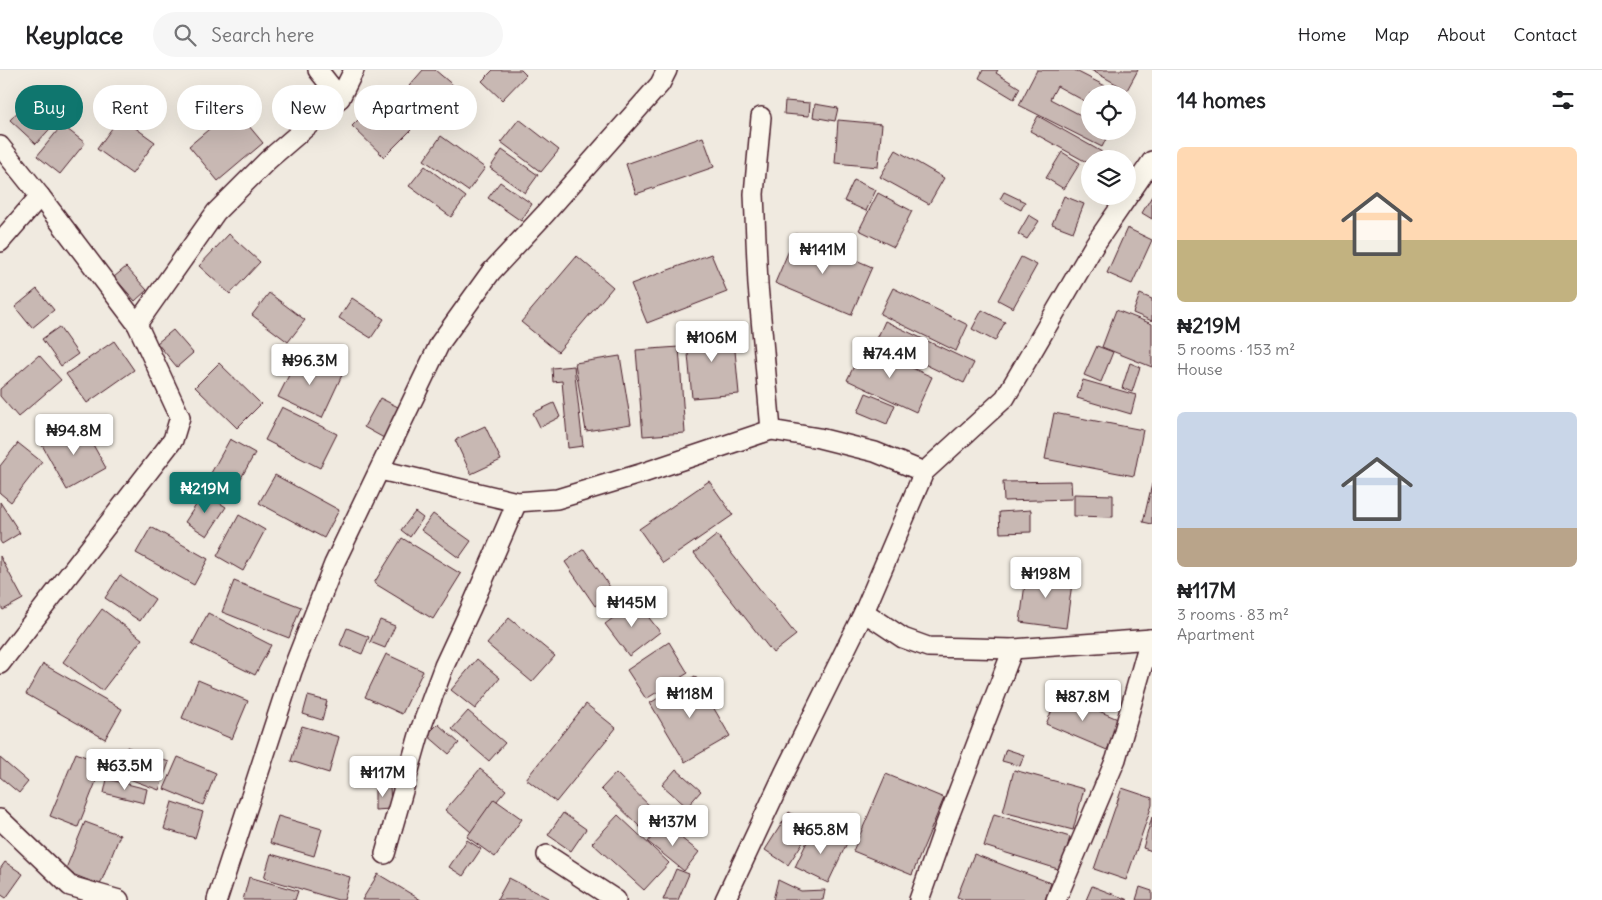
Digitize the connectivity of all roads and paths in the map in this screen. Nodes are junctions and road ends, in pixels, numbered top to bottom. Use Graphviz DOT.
graph roads {
  1 [pos="318,70"];
  2 [pos="354,70"];
  3 [pos="667,70"];
  4 [pos="330,85"];
  5 [pos="344,90"];
  6 [pos="761,117"];
  7 [pos="303,130"];
  8 [pos="0,146"];
  9 [pos="1152,161"];
  10 [pos="40,196"];
  11 [pos="0,242"];
  12 [pos="138,324"];
  13 [pos="771,430"];
  14 [pos="380,470"];
  15 [pos="924,472"];
  16 [pos="517,502"];
  17 [pos="864,612"];
  18 [pos="1151,639"];
  19 [pos="1012,649"];
  20 [pos="0,664"];
  21 [pos="0,819"];
  22 [pos="385,854"];
  23 [pos="548,855"];
  24 [pos="119,900"];
  25 [pos="217,900"];
  26 [pos="616,900"];
  27 [pos="725,900"];
  28 [pos="919,900"];
  29 [pos="1056,900"];
  1 -- 4 [label="street"];
  2 -- 5 [label="street"];
  3 -- 14 [label="street"];
  6 -- 13 [label="street"];
  7 -- 12 [label="street"];
  8 -- 10 [label="street"];
  9 -- 15 [label="street"];
  10 -- 11 [label="street"];
  10 -- 12 [label="street"];
  12 -- 20 [label="street"];
  13 -- 15 [label="street"];
  13 -- 16 [label="street"];
  14 -- 16 [label="street"];
  14 -- 25 [label="street"];
  15 -- 17 [label="street"];
  16 -- 22 [label="street"];
  17 -- 19 [label="street"];
  17 -- 27 [label="street"];
  18 -- 19 [label="street"];
  18 -- 29 [label="street"];
  19 -- 28 [label="street"];
  21 -- 24 [label="street"];
  23 -- 26 [label="street"];
}
